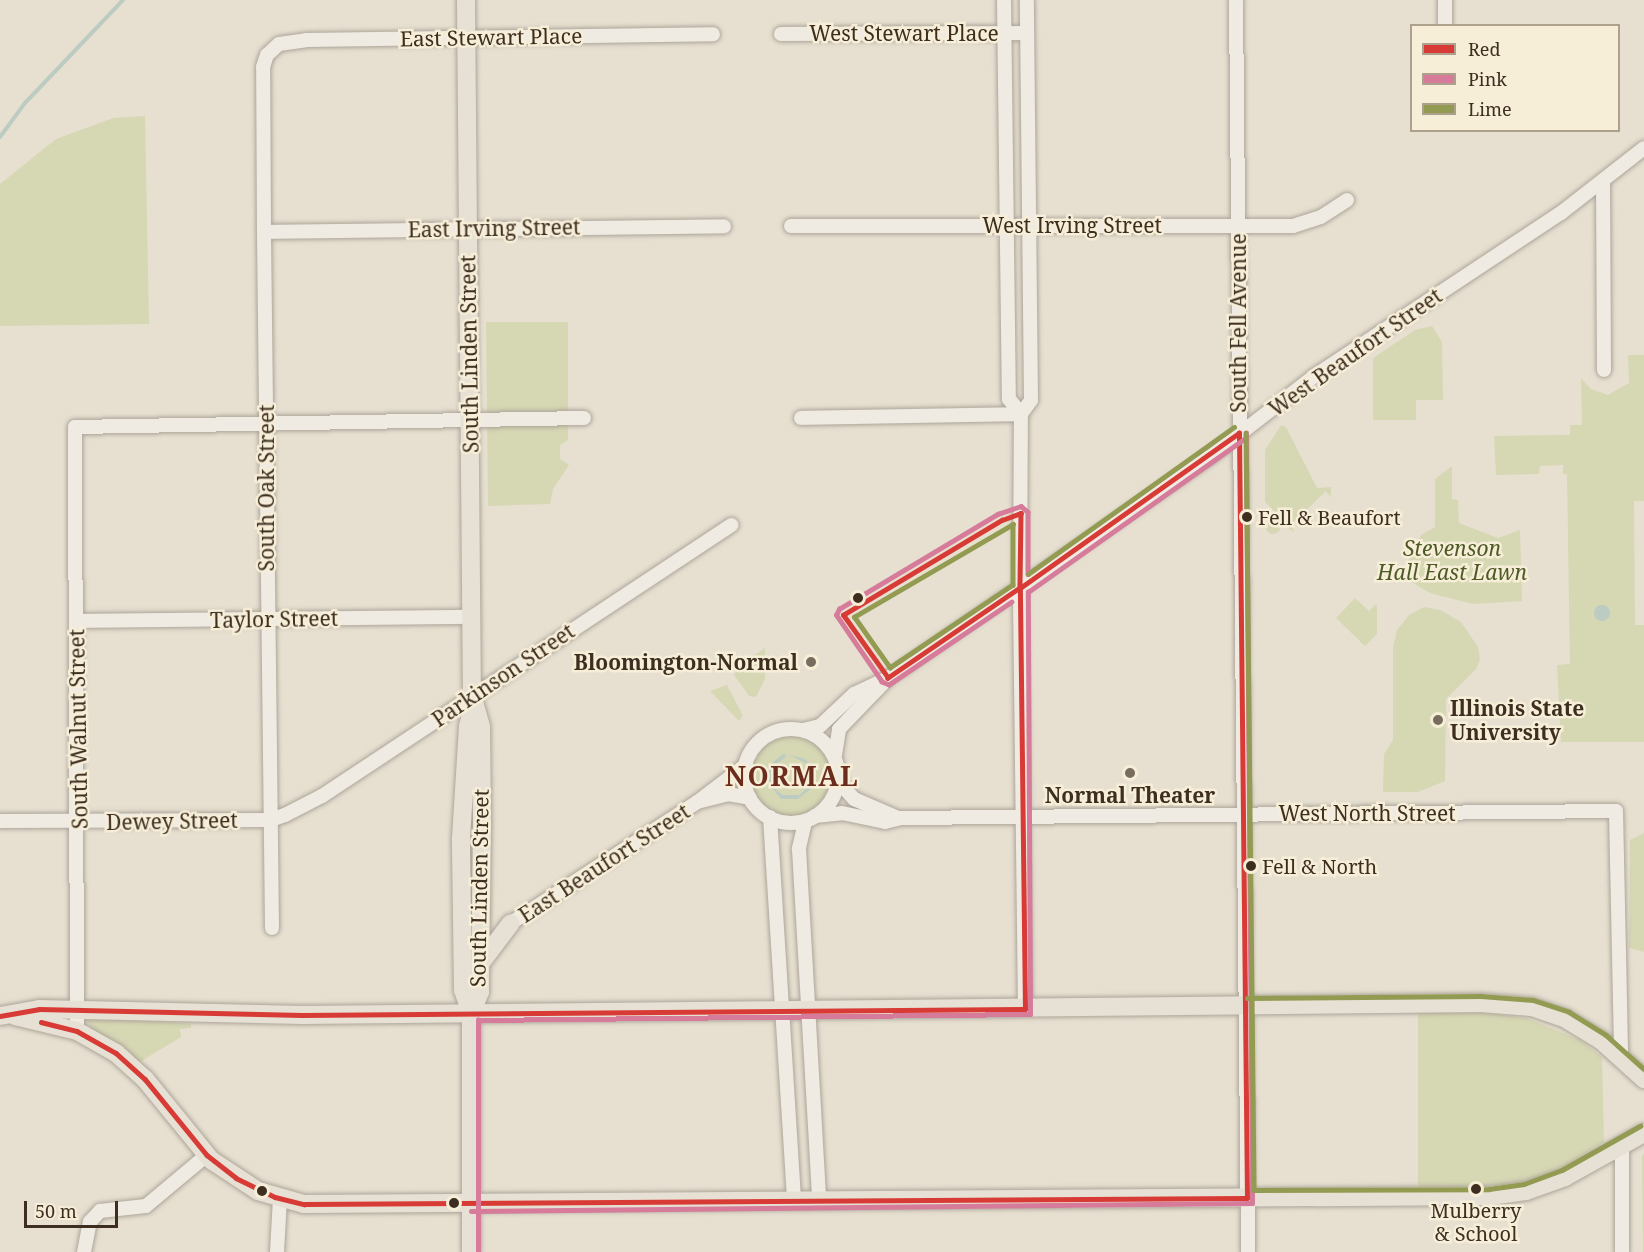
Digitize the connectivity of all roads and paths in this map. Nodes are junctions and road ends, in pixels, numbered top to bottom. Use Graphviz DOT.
graph roads {
  1 [pos="466,0"];
  2 [pos="1004,0"];
  3 [pos="1027,0"];
  4 [pos="1236,0"];
  5 [pos="1445,0"];
  6 [pos="1445,24"];
  7 [pos="1005,33"];
  8 [pos="1027,33"];
  9 [pos="713,34"];
  10 [pos="781,34"];
  11 [pos="466,37"];
  12 [pos="271,50"];
  13 [pos="1644,148"];
  14 [pos="1603,182"];
  15 [pos="1347,200"];
  16 [pos="1006,225"];
  17 [pos="1238,225"];
  18 [pos="724,226"];
  19 [pos="791,226"];
  20 [pos="1029,226"];
  21 [pos="468,227"];
  22 [pos="264,232"];
  23 [pos="1604,370"];
  24 [pos="1021,414"];
  25 [pos="584,418"];
  26 [pos="801,418"];
  27 [pos="470,419"];
  28 [pos="266,423"];
  29 [pos="1239,433"];
  30 [pos="732,525"];
  31 [pos="1020,588"];
  32 [pos="471,617"];
  33 [pos="267,620"];
  34 [pos="76,621"];
  35 [pos="888,678"];
  36 [pos="473,701"];
  37 [pos="802,730"];
  38 [pos="835,755"];
  39 [pos="746,765"];
  40 [pos="837,780"];
  41 [pos="750,798"];
  42 [pos="698,802"];
  43 [pos="1245,814"];
  44 [pos="770,817"];
  45 [pos="901,818"];
  46 [pos="1023,818"];
  47 [pos="810,819"];
  48 [pos="272,820"];
  49 [pos="0,821"];
  50 [pos="80,822"];
  51 [pos="481,903"];
  52 [pos="511,923"];
  53 [pos="272,928"];
  54 [pos="480,964"];
  55 [pos="1247,1005"];
  56 [pos="1025,1008"];
  57 [pos="80,1009"];
  58 [pos="797,1010"];
  59 [pos="471,1013"];
  60 [pos="7,1016"];
  61 [pos="77,1031"];
  62 [pos="1621,1058"];
  63 [pos="1644,1079"];
  64 [pos="1644,1133"];
  65 [pos="1622,1143"];
  66 [pos="207,1155"];
  67 [pos="278,1198"];
  68 [pos="1247,1198"];
  69 [pos="806,1200"];
  70 [pos="471,1204"];
  71 [pos="84,1252"];
  72 [pos="277,1252"];
  73 [pos="471,1252"];
  74 [pos="1248,1252"];
  75 [pos="1622,1252"];
  1 -- 11 [label="main road, South Linden Street"];
  2 -- 7 [label="street"];
  3 -- 8 [label="street"];
  4 -- 17 [label="street, South Fell Avenue"];
  5 -- 6 [label="street"];
  7 -- 8 [label="street, West Stewart Place"];
  7 -- 10 [label="street, West Stewart Place"];
  7 -- 16 [label="street"];
  8 -- 20 [label="street"];
  9 -- 11 [label="street, East Stewart Place"];
  11 -- 12 [label="street, East Stewart Place"];
  11 -- 21 [label="main road, South Linden Street"];
  12 -- 22 [label="street, South Oak Street"];
  13 -- 14 [label="street, West Beaufort Street"];
  14 -- 23 [label="street"];
  14 -- 29 [label="street, West Beaufort Street"];
  15 -- 17 [label="street, West Irving Street"];
  16 -- 19 [label="street, West Irving Street"];
  16 -- 20 [label="street, West Irving Street"];
  16 -- 24 [label="street"];
  17 -- 20 [label="street, West Irving Street"];
  17 -- 29 [label="street, South Fell Avenue"];
  18 -- 21 [label="street, East Irving Street"];
  20 -- 24 [label="street"];
  21 -- 22 [label="street, East Irving Street"];
  21 -- 27 [label="main road, South Linden Street"];
  22 -- 28 [label="street, South Oak Street"];
  24 -- 26 [label="street"];
  24 -- 31 [label="street"];
  25 -- 27 [label="street"];
  27 -- 28 [label="street"];
  27 -- 32 [label="main road, South Linden Street"];
  28 -- 33 [label="street, South Oak Street"];
  28 -- 34 [label="street, South Walnut Street"];
  29 -- 31 [label="street, West Beaufort Street"];
  29 -- 43 [label="street, South Fell Avenue"];
  30 -- 36 [label="street, Parkinson Street"];
  31 -- 35 [label="street, West Beaufort Street"];
  31 -- 46 [label="street"];
  32 -- 33 [label="street, Taylor Street"];
  32 -- 36 [label="main road, South Linden Street"];
  33 -- 34 [label="street, Taylor Street"];
  33 -- 48 [label="street, South Oak Street"];
  34 -- 50 [label="street, South Walnut Street"];
  35 -- 37 [label="street, West Beaufort Street"];
  35 -- 38 [label="street, West Beaufort Street"];
  36 -- 48 [label="street, Parkinson Street"];
  36 -- 51 [label="main road, South Linden Street"];
  36 -- 59 [label="main road, South Linden Street"];
  37 -- 38 [label="street"];
  37 -- 39 [label="street"];
  38 -- 40 [label="street"];
  39 -- 41 [label="street"];
  39 -- 42 [label="street, East Beaufort Street"];
  40 -- 45 [label="street, West North Street"];
  40 -- 47 [label="street"];
  41 -- 42 [label="street, East Beaufort Street"];
  41 -- 44 [label="street"];
  42 -- 52 [label="street, East Beaufort Street"];
  43 -- 46 [label="street, West North Street"];
  43 -- 55 [label="street, South Fell Avenue"];
  43 -- 62 [label="street, West North Street"];
  44 -- 47 [label="street"];
  44 -- 58 [label="street"];
  45 -- 46 [label="street, West North Street"];
  45 -- 47 [label="street, West North Street"];
  46 -- 56 [label="street"];
  47 -- 58 [label="street"];
  48 -- 50 [label="street, Dewey Street"];
  48 -- 53 [label="street, South Oak Street"];
  49 -- 50 [label="street, Dewey Street"];
  50 -- 57 [label="street, South Walnut Street"];
  51 -- 52 [label="main road"];
  51 -- 54 [label="main road, South Linden Street"];
  52 -- 54 [label="main road"];
  54 -- 59 [label="main road, South Linden Street"];
  55 -- 56 [label="main road"];
  55 -- 62 [label="main road"];
  55 -- 68 [label="street, South Fell Avenue"];
  56 -- 58 [label="main road"];
  57 -- 59 [label="main road"];
  57 -- 60 [label="main road"];
  57 -- 61 [label="street, South Walnut Street"];
  58 -- 59 [label="main road"];
  58 -- 69 [label="street"];
  58 -- 69 [label="street"];
  59 -- 70 [label="main road"];
  60 -- 61 [label="main road"];
  61 -- 66 [label="main road"];
  62 -- 63 [label="main road"];
  64 -- 65 [label="main road"];
  65 -- 68 [label="main road"];
  65 -- 75 [label="street"];
  66 -- 67 [label="main road"];
  66 -- 71 [label="street"];
  67 -- 70 [label="main road"];
  67 -- 72 [label="street"];
  68 -- 69 [label="main road"];
  68 -- 74 [label="street, South Fell Avenue"];
  69 -- 70 [label="main road"];
  70 -- 73 [label="main road"];
}
